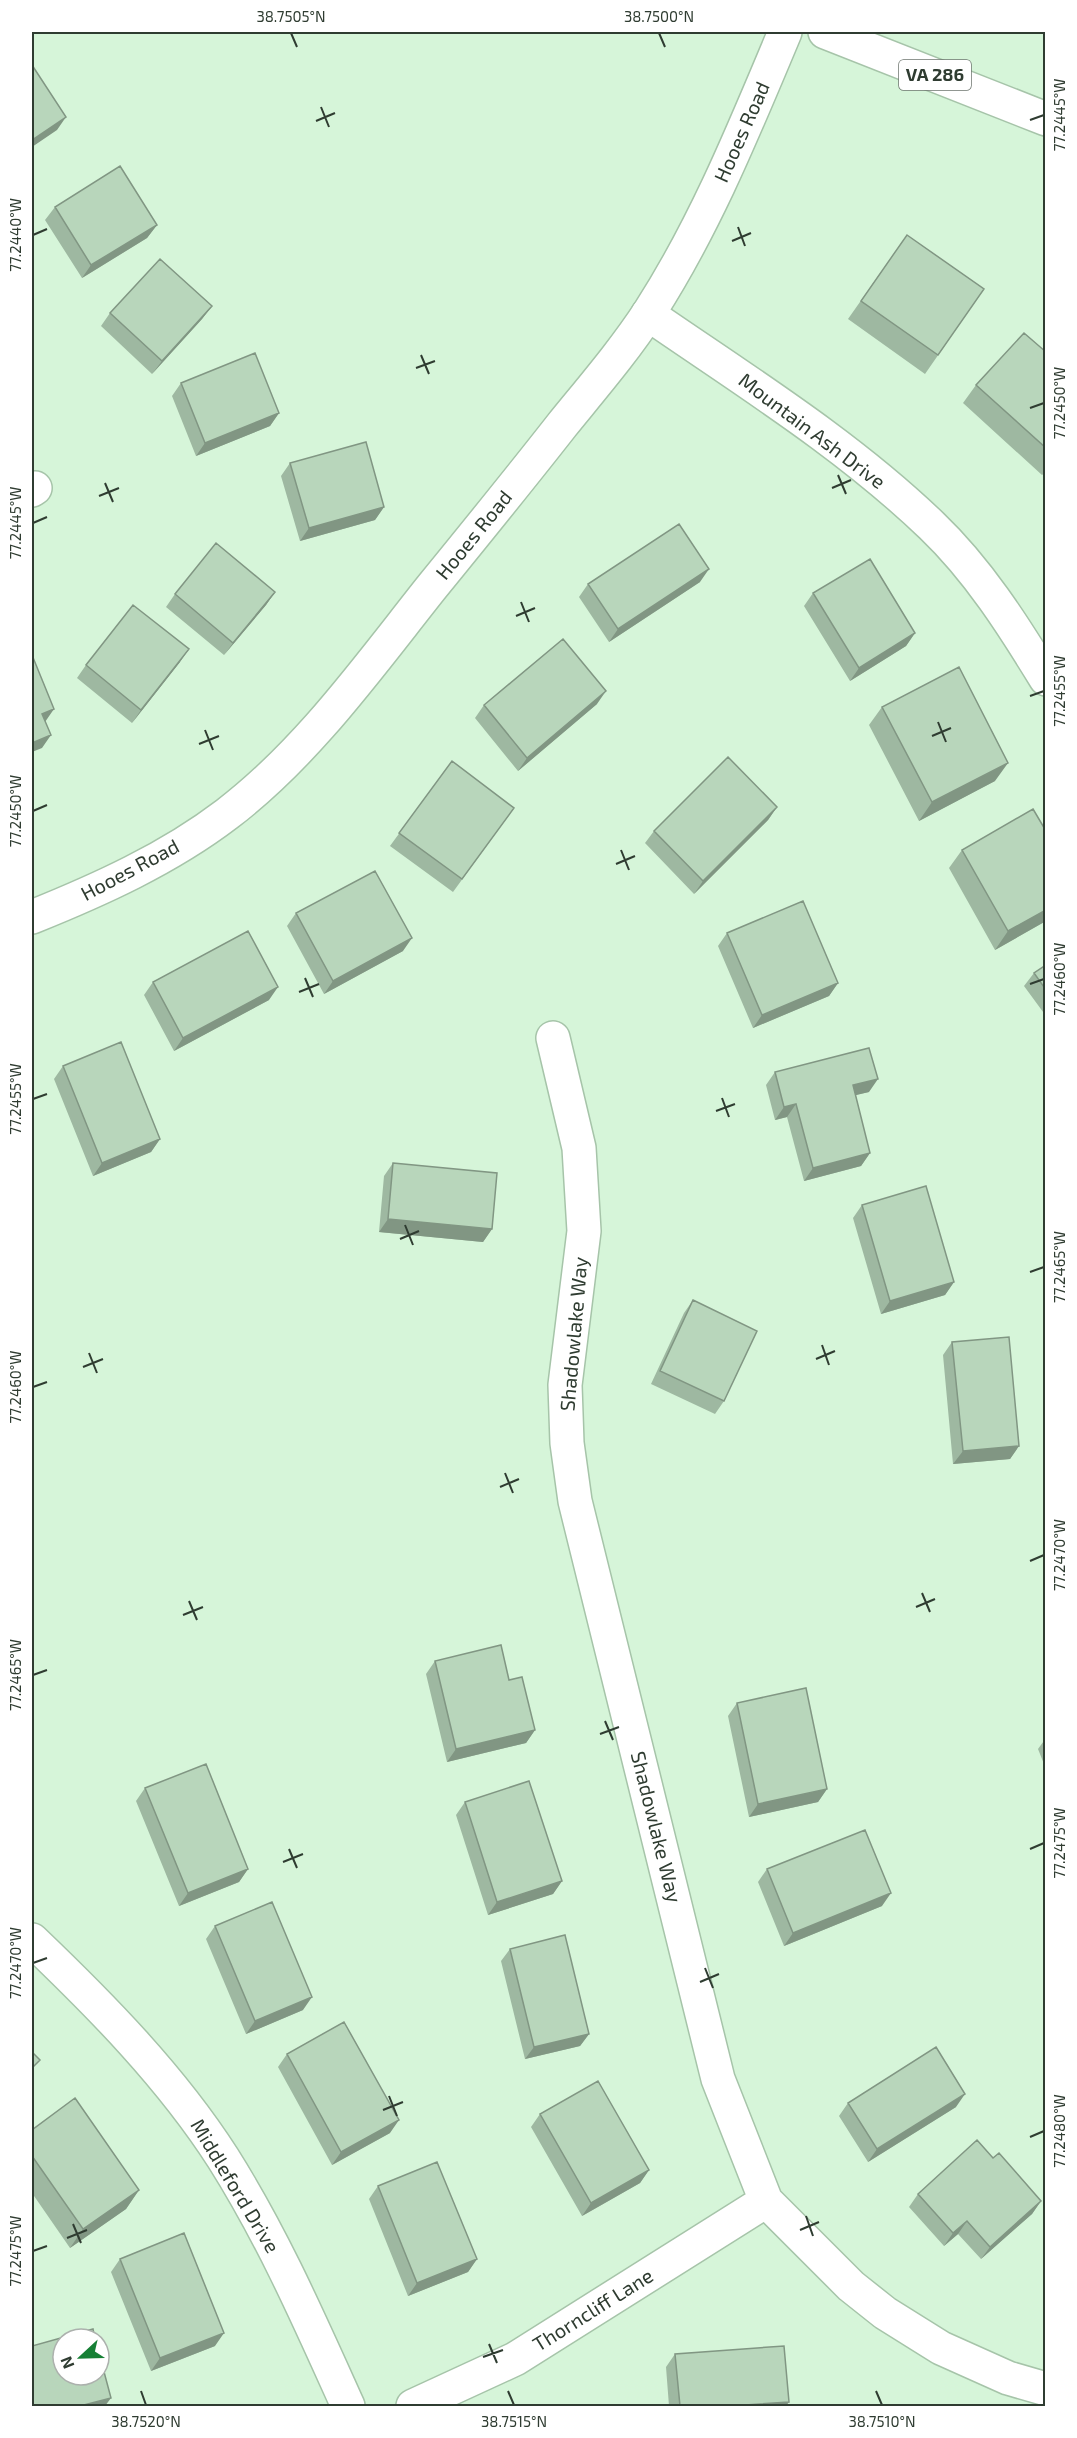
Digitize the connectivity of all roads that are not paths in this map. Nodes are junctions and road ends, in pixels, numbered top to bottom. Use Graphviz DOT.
graph roads {
  1 [pos="785,32"];
  2 [pos="825,32"];
  3 [pos="1046,119"];
  4 [pos="648,314"];
  5 [pos="1046,679"];
  6 [pos="32,917"];
  7 [pos="553,1038"];
  8 [pos="32,1940"];
  9 [pos="766,2201"];
  10 [pos="1046,2389"];
  11 [pos="348,2406"];
  12 [pos="413,2406"];
  1 -- 4 [label="main road, Hooes Road"];
  2 -- 3 [label="main road, VA 286"];
  4 -- 5 [label="main road, Mountain Ash Drive"];
  4 -- 6 [label="main road, Hooes Road"];
  7 -- 9 [label="main road, Shadowlake Way"];
  8 -- 11 [label="main road, Middleford Drive"];
  9 -- 10 [label="main road, Shadowlake Way"];
  9 -- 12 [label="main road, Thorncliff Lane"];
}
